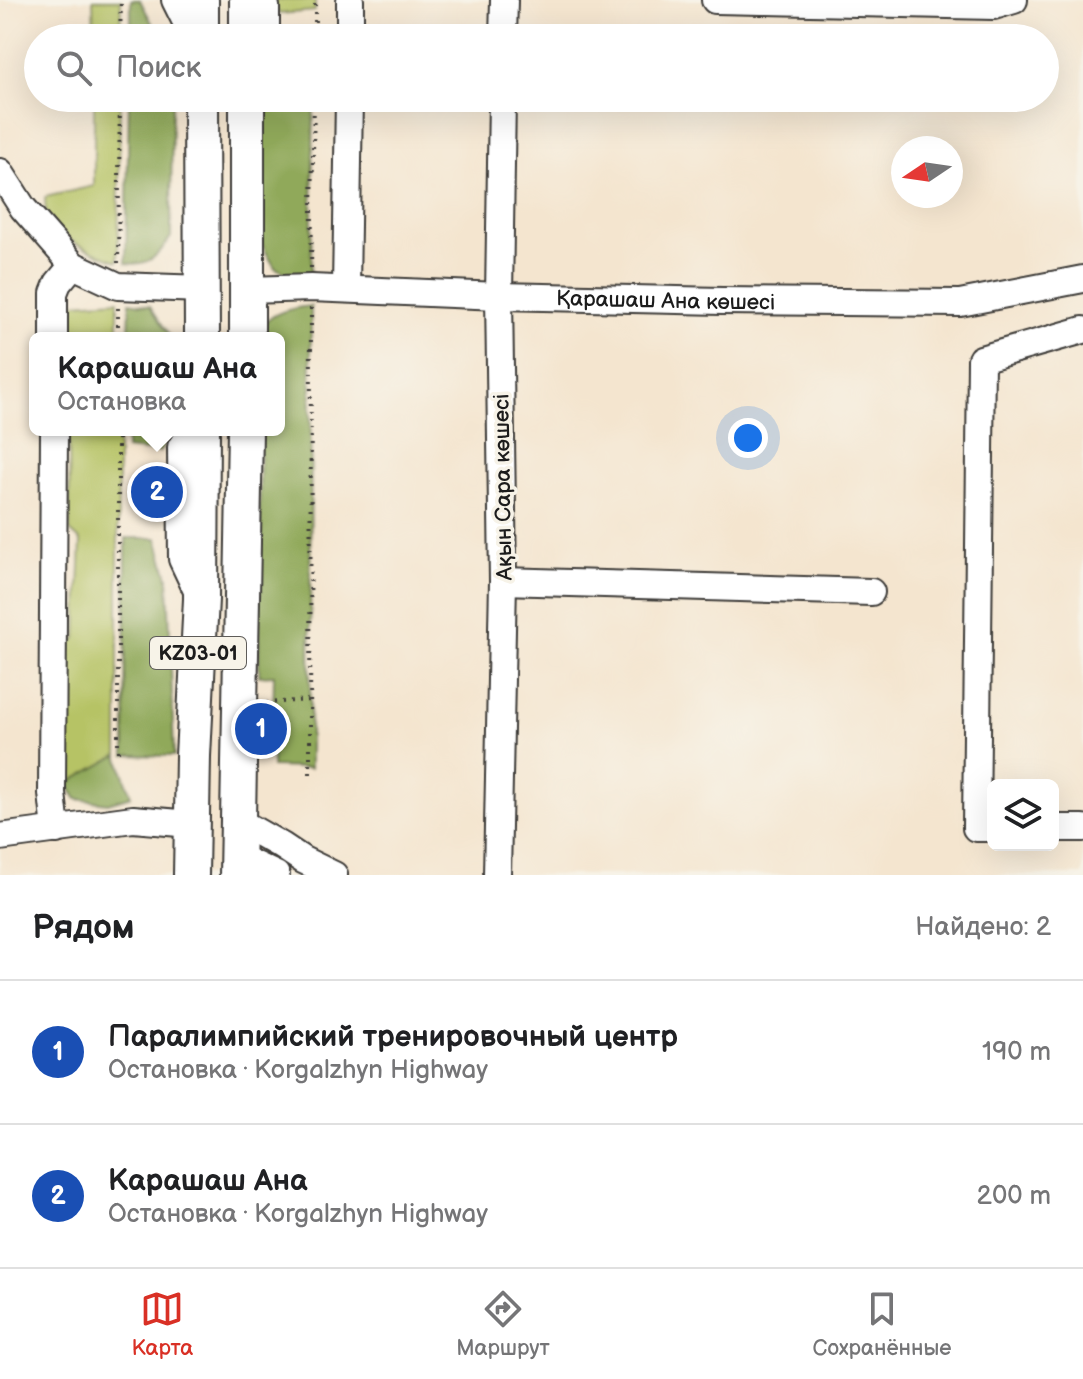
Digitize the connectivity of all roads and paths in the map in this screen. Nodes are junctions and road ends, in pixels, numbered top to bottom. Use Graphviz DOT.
graph roads {
  1 [pos="121,0"];
  2 [pos="175,0"];
  3 [pos="201,0"];
  4 [pos="247,0"];
  5 [pos="262,0"];
  6 [pos="315,0"];
  7 [pos="350,0"];
  8 [pos="504,0"];
  9 [pos="715,0"];
  10 [pos="1014,0"];
  11 [pos="120,24"];
  12 [pos="187,24"];
  13 [pos="201,24"];
  14 [pos="247,24"];
  15 [pos="266,24"];
  16 [pos="315,24"];
  17 [pos="350,24"];
  18 [pos="503,24"];
  19 [pos="120,112"];
  20 [pos="201,112"];
  21 [pos="247,112"];
  22 [pos="258,112"];
  23 [pos="314,112"];
  24 [pos="349,112"];
  25 [pos="502,112"];
  26 [pos="247,135"];
  27 [pos="0,172"];
  28 [pos="73,265"];
  29 [pos="118,270"];
  30 [pos="1083,279"];
  31 [pos="311,288"];
  32 [pos="346,288"];
  33 [pos="203,289"];
  34 [pos="248,290"];
  35 [pos="499,296"];
  36 [pos="118,300"];
  37 [pos="1083,330"];
  38 [pos="54,332"];
  39 [pos="118,332"];
  40 [pos="202,332"];
  41 [pos="247,332"];
  42 [pos="54,436"];
  43 [pos="118,436"];
  44 [pos="189,436"];
  45 [pos="202,436"];
  46 [pos="245,436"];
  47 [pos="503,581"];
  48 [pos="871,592"];
  49 [pos="201,599"];
  50 [pos="310,700"];
  51 [pos="265,715"];
  52 [pos="118,755"];
  53 [pos="310,774"];
  54 [pos="238,821"];
  55 [pos="191,824"];
  56 [pos="987,828"];
  57 [pos="1059,828"];
  58 [pos="1083,828"];
  59 [pos="56,830"];
  60 [pos="0,837"];
  61 [pos="238,866"];
  62 [pos="191,875"];
  63 [pos="276,875"];
  64 [pos="334,875"];
  65 [pos="497,875"];
  1 -- 11 [label="path"];
  2 -- 12 [label="street"];
  3 -- 13 [label="main road"];
  4 -- 14 [label="main road"];
  5 -- 15 [label="street"];
  6 -- 16 [label="path"];
  7 -- 17 [label="street"];
  8 -- 18 [label="street"];
  9 -- 10 [label="street"];
  19 -- 29 [label="path"];
  20 -- 33 [label="main road"];
  21 -- 26 [label="main road"];
  22 -- 26 [label="street"];
  23 -- 31 [label="path"];
  24 -- 32 [label="street"];
  25 -- 35 [label="street, Ақын Сара көшесі"];
  26 -- 34 [label="main road"];
  27 -- 28 [label="street"];
  28 -- 33 [label="street"];
  28 -- 38 [label="street"];
  30 -- 35 [label="street, Қарашаш Ана көшесі"];
  31 -- 32 [label="street, Қарашаш Ана көшесі"];
  31 -- 34 [label="street, Қарашаш Ана көшесі"];
  31 -- 50 [label="path"];
  32 -- 35 [label="street, Қарашаш Ана көшесі"];
  33 -- 40 [label="main road"];
  34 -- 41 [label="main road"];
  35 -- 47 [label="street, Ақын Сара көшесі"];
  36 -- 39 [label="path"];
  37 -- 56 [label="street"];
  42 -- 59 [label="street"];
  43 -- 52 [label="path"];
  44 -- 49 [label="street"];
  45 -- 49 [label="main road, KZ03-01"];
  46 -- 54 [label="main road, KZ03-01"];
  47 -- 48 [label="street"];
  47 -- 65 [label="street, Ақын Сара көшесі"];
  49 -- 55 [label="main road, KZ03-01"];
  50 -- 51 [label="path"];
  50 -- 53 [label="path"];
  54 -- 55 [label="main road"];
  54 -- 61 [label="main road, KZ03-01"];
  54 -- 64 [label="street"];
  55 -- 59 [label="street"];
  55 -- 61 [label="main road"];
  55 -- 62 [label="main road, KZ03-01"];
  57 -- 58 [label="street"];
  59 -- 60 [label="street"];
  61 -- 63 [label="street"];
}
